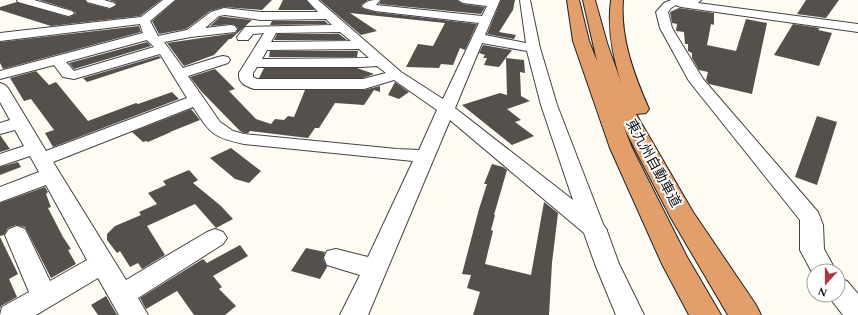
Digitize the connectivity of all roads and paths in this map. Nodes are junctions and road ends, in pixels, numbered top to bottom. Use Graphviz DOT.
graph roads {
  1 [pos="22,0"];
  2 [pos="92,0"];
  3 [pos="170,0"];
  4 [pos="312,0"];
  5 [pos="375,0"];
  6 [pos="463,0"];
  7 [pos="525,0"];
  8 [pos="558,0"];
  9 [pos="573,0"];
  10 [pos="589,0"];
  11 [pos="617,0"];
  12 [pos="653,0"];
  13 [pos="696,0"];
  14 [pos="672,2"];
  15 [pos="110,5"];
  16 [pos="491,7"];
  17 [pos="68,13"];
  18 [pos="328,15"];
  19 [pos="343,28"];
  20 [pos="858,28"];
  21 [pos="231,29"];
  22 [pos="272,30"];
  23 [pos="192,33"];
  24 [pos="153,36"];
  25 [pos="0,37"];
  26 [pos="243,37"];
  27 [pos="478,38"];
  28 [pos="362,45"];
  29 [pos="263,46"];
  30 [pos="533,48"];
  31 [pos="58,60"];
  32 [pos="223,60"];
  33 [pos="381,61"];
  34 [pos="253,63"];
  35 [pos="180,74"];
  36 [pos="0,75"];
  37 [pos="396,75"];
  38 [pos="2,97"];
  39 [pos="196,100"];
  40 [pos="446,109"];
  41 [pos="20,122"];
  42 [pos="0,129"];
  43 [pos="621,148"];
  44 [pos="425,156"];
  45 [pos="0,160"];
  46 [pos="43,161"];
  47 [pos="0,195"];
  48 [pos="684,218"];
  49 [pos="596,230"];
  50 [pos="17,235"];
  51 [pos="215,238"];
  52 [pos="336,258"];
  53 [pos="818,263"];
  54 [pos="102,264"];
  55 [pos="374,269"];
  56 [pos="44,297"];
  57 [pos="846,299"];
  58 [pos="128,305"];
  59 [pos="858,314"];
  60 [pos="12,315"];
  61 [pos="354,315"];
  62 [pos="630,315"];
  63 [pos="705,315"];
  64 [pos="745,315"];
  1 -- 17 [label="street"];
  2 -- 15 [label="street"];
  3 -- 24 [label="street"];
  4 -- 18 [label="street"];
  5 -- 16 [label="street"];
  6 -- 16 [label="street"];
  7 -- 30 [label="street"];
  8 -- 43 [label="highway"];
  9 -- 43 [label="highway, 東九州自動車道"];
  10 -- 48 [label="highway, 東九州自動車道"];
  11 -- 48 [label="highway"];
  12 -- 14 [label="street"];
  13 -- 14 [label="street"];
  14 -- 20 [label="street"];
  14 -- 53 [label="street"];
  16 -- 27 [label="street"];
  18 -- 19 [label="street"];
  18 -- 23 [label="street"];
  19 -- 22 [label="street"];
  19 -- 28 [label="street"];
  21 -- 23 [label="street"];
  22 -- 26 [label="street"];
  22 -- 29 [label="street"];
  23 -- 24 [label="street"];
  24 -- 25 [label="street"];
  24 -- 31 [label="street"];
  24 -- 31 [label="street"];
  24 -- 35 [label="street"];
  27 -- 30 [label="street"];
  27 -- 40 [label="street"];
  28 -- 29 [label="street"];
  28 -- 33 [label="street"];
  29 -- 34 [label="street"];
  30 -- 49 [label="street"];
  31 -- 36 [label="street"];
  32 -- 35 [label="street"];
  33 -- 34 [label="street"];
  33 -- 37 [label="street"];
  34 -- 37 [label="street"];
  35 -- 39 [label="street"];
  37 -- 40 [label="street"];
  38 -- 41 [label="street"];
  39 -- 44 [label="street"];
  39 -- 46 [label="street"];
  40 -- 44 [label="street"];
  40 -- 49 [label="street"];
  41 -- 42 [label="street"];
  41 -- 46 [label="street"];
  43 -- 63 [label="highway, 東九州自動車道"];
  44 -- 55 [label="street"];
  45 -- 46 [label="street"];
  46 -- 47 [label="street"];
  46 -- 54 [label="street"];
  48 -- 64 [label="highway, 東九州自動車道"];
  49 -- 62 [label="street"];
  50 -- 56 [label="street"];
  51 -- 58 [label="street"];
  52 -- 55 [label="street"];
  54 -- 56 [label="street"];
  54 -- 58 [label="street"];
  55 -- 61 [label="street"];
  56 -- 60 [label="street"];
  57 -- 59 [label="street"];
}
